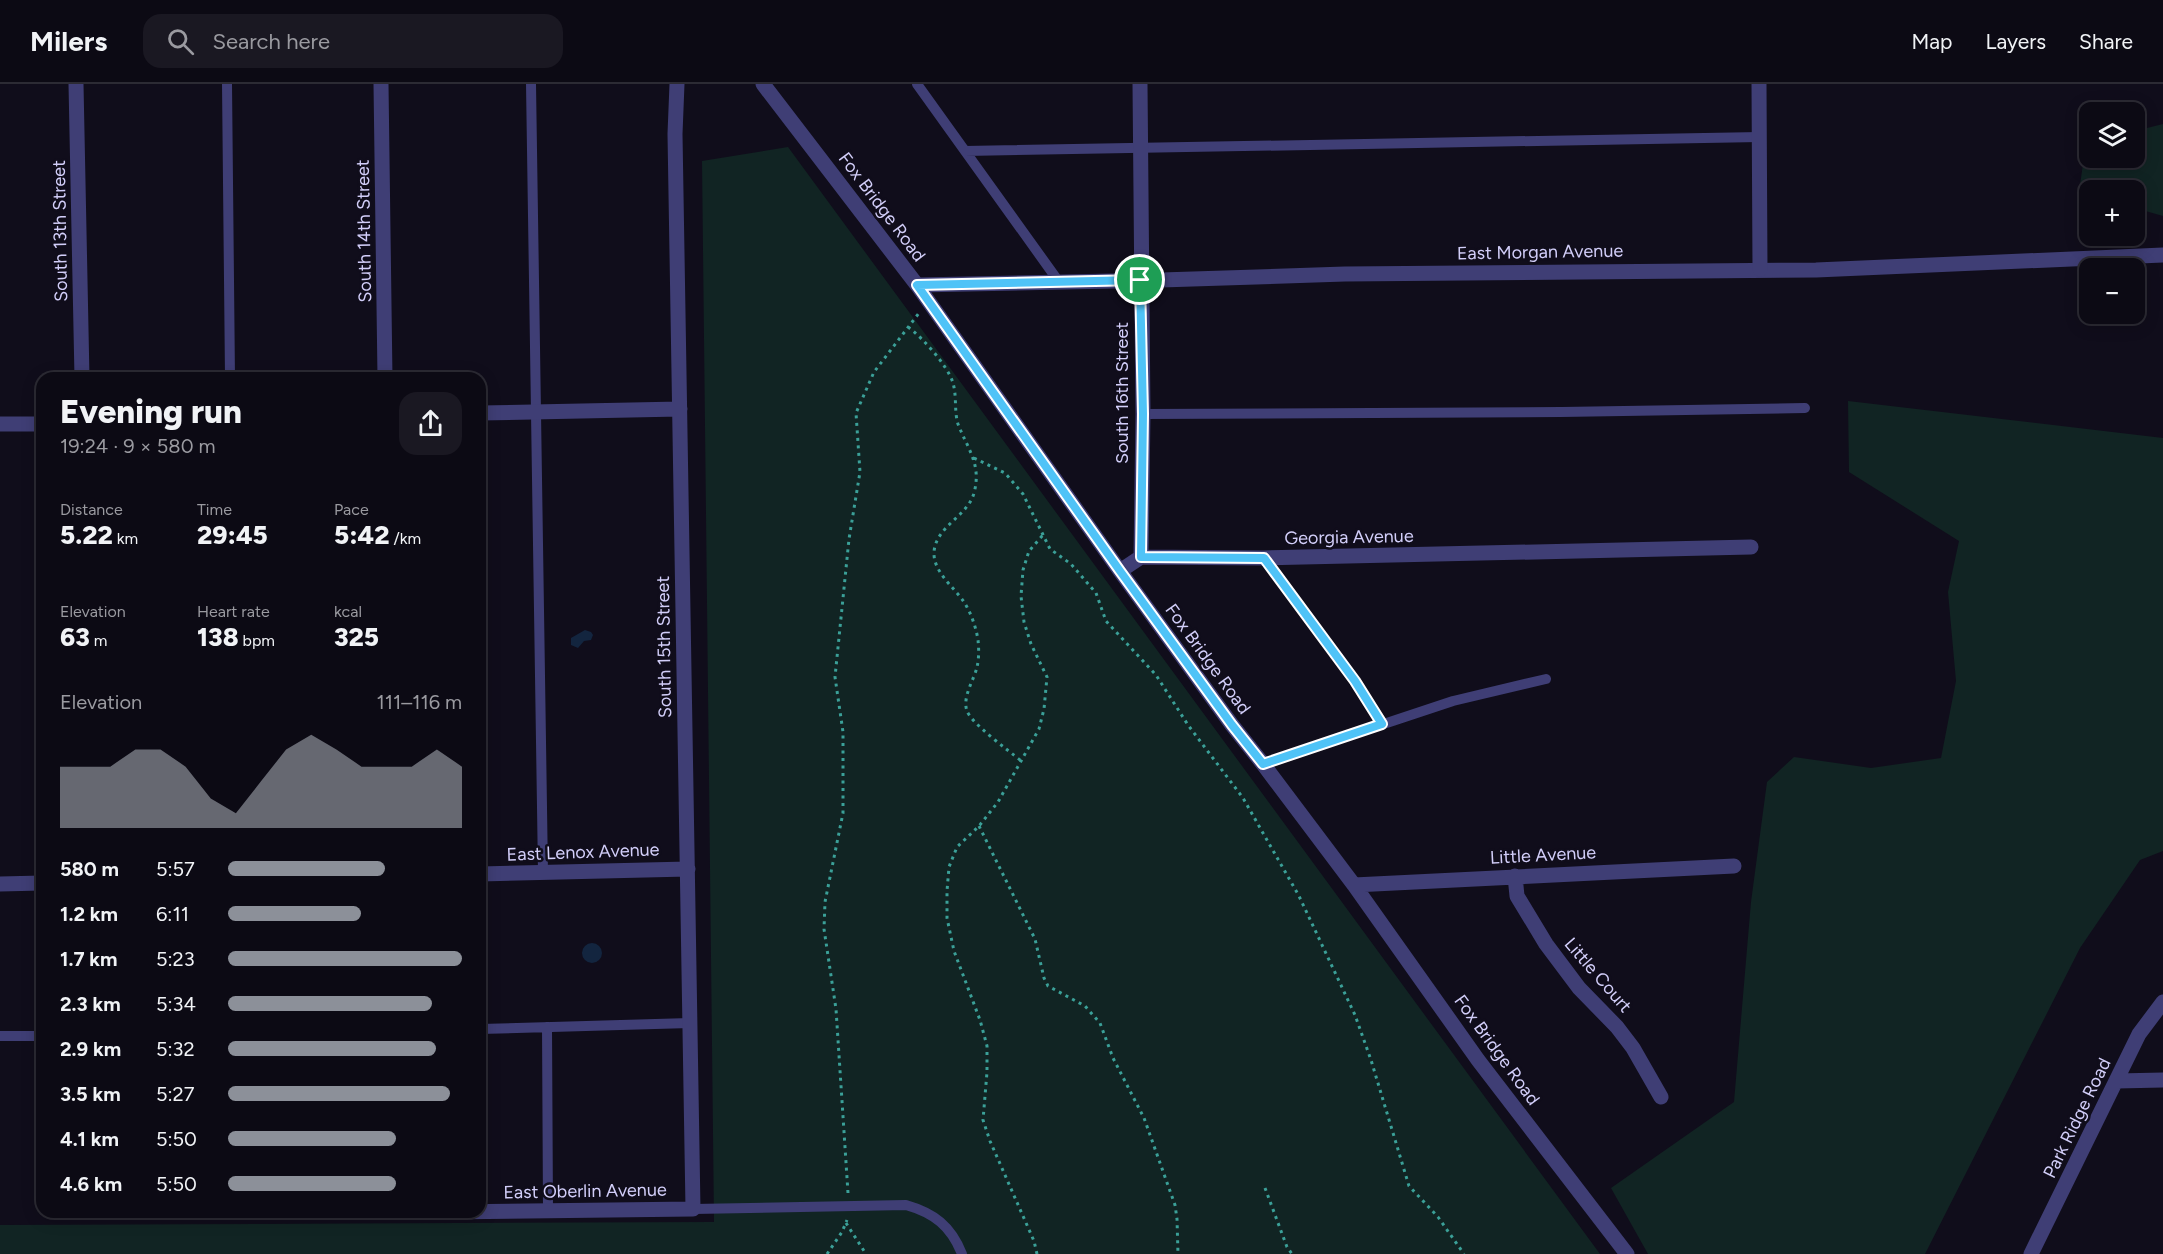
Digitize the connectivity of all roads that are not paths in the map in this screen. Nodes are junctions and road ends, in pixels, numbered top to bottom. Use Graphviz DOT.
graph roads {
  1 [pos="76,84"];
  2 [pos="226,84"];
  3 [pos="381,84"];
  4 [pos="531,84"];
  5 [pos="677,84"];
  6 [pos="763,84"];
  7 [pos="917,84"];
  8 [pos="1140,84"];
  9 [pos="1759,84"];
  10 [pos="1760,137"];
  11 [pos="1141,149"];
  12 [pos="965,151"];
  13 [pos="2163,255"];
  14 [pos="1760,269"];
  15 [pos="1140,280"];
  16 [pos="1059,282"];
  17 [pos="917,285"];
  18 [pos="82,372"];
  19 [pos="230,372"];
  20 [pos="385,372"];
  21 [pos="1805,408"];
  22 [pos="680,409"];
  23 [pos="535,412"];
  24 [pos="486,413"];
  25 [pos="1143,414"];
  26 [pos="0,424"];
  27 [pos="36,424"];
  28 [pos="1751,547"];
  29 [pos="1141,557"];
  30 [pos="1264,558"];
  31 [pos="1120,571"];
  32 [pos="1546,679"];
  33 [pos="1382,724"];
  34 [pos="1263,764"];
  35 [pos="1734,866"];
  36 [pos="688,868"];
  37 [pos="543,873"];
  38 [pos="486,874"];
  39 [pos="1515,876"];
  40 [pos="36,883"];
  41 [pos="0,884"];
  42 [pos="1354,885"];
  43 [pos="2163,1002"];
  44 [pos="690,1023"];
  45 [pos="547,1027"];
  46 [pos="486,1029"];
  47 [pos="0,1036"];
  48 [pos="36,1036"];
  49 [pos="2163,1080"];
  50 [pos="2117,1081"];
  51 [pos="1661,1097"];
  52 [pos="693,1209"];
  53 [pos="548,1211"];
  54 [pos="486,1212"];
  55 [pos="962,1254"];
  56 [pos="1627,1254"];
  57 [pos="2031,1254"];
  1 -- 18 [label="street, South 13th Street"];
  2 -- 19 [label="lane"];
  3 -- 20 [label="street, South 14th Street"];
  4 -- 23 [label="lane"];
  5 -- 22 [label="street, South 15th Street"];
  6 -- 17 [label="street, Fox Bridge Road"];
  7 -- 12 [label="lane"];
  8 -- 11 [label="street, South 16th Street"];
  9 -- 10 [label="street"];
  10 -- 11 [label="lane"];
  10 -- 14 [label="street"];
  11 -- 12 [label="lane"];
  11 -- 15 [label="street, South 16th Street"];
  12 -- 16 [label="lane"];
  13 -- 14 [label="street, East Morgan Avenue"];
  14 -- 15 [label="street, East Morgan Avenue"];
  15 -- 16 [label="street, East Morgan Avenue"];
  15 -- 25 [label="street, South 16th Street"];
  16 -- 17 [label="street, East Morgan Avenue"];
  17 -- 31 [label="street, Fox Bridge Road"];
  21 -- 25 [label="lane"];
  22 -- 23 [label="street"];
  22 -- 36 [label="street, South 15th Street"];
  23 -- 24 [label="street"];
  23 -- 37 [label="lane"];
  25 -- 29 [label="street, South 16th Street"];
  26 -- 27 [label="street"];
  28 -- 30 [label="street, Georgia Avenue"];
  29 -- 30 [label="street, Georgia Avenue"];
  29 -- 31 [label="street"];
  30 -- 33 [label="lane"];
  31 -- 34 [label="street, Fox Bridge Road"];
  32 -- 33 [label="lane"];
  33 -- 34 [label="lane"];
  34 -- 42 [label="street, Fox Bridge Road"];
  35 -- 39 [label="street, Little Avenue"];
  36 -- 37 [label="street, East Lenox Avenue"];
  36 -- 44 [label="street, South 15th Street"];
  37 -- 38 [label="street, East Lenox Avenue"];
  39 -- 42 [label="street, Little Avenue"];
  39 -- 51 [label="street, Little Court"];
  40 -- 41 [label="street"];
  42 -- 56 [label="street, Fox Bridge Road"];
  43 -- 50 [label="street, Park Ridge Road"];
  44 -- 45 [label="lane"];
  44 -- 52 [label="street, South 15th Street"];
  45 -- 46 [label="lane"];
  45 -- 53 [label="lane"];
  47 -- 48 [label="lane"];
  49 -- 50 [label="street"];
  50 -- 57 [label="street, Park Ridge Road"];
  52 -- 53 [label="street, East Oberlin Avenue"];
  52 -- 55 [label="lane"];
  53 -- 54 [label="street, East Oberlin Avenue"];
}
